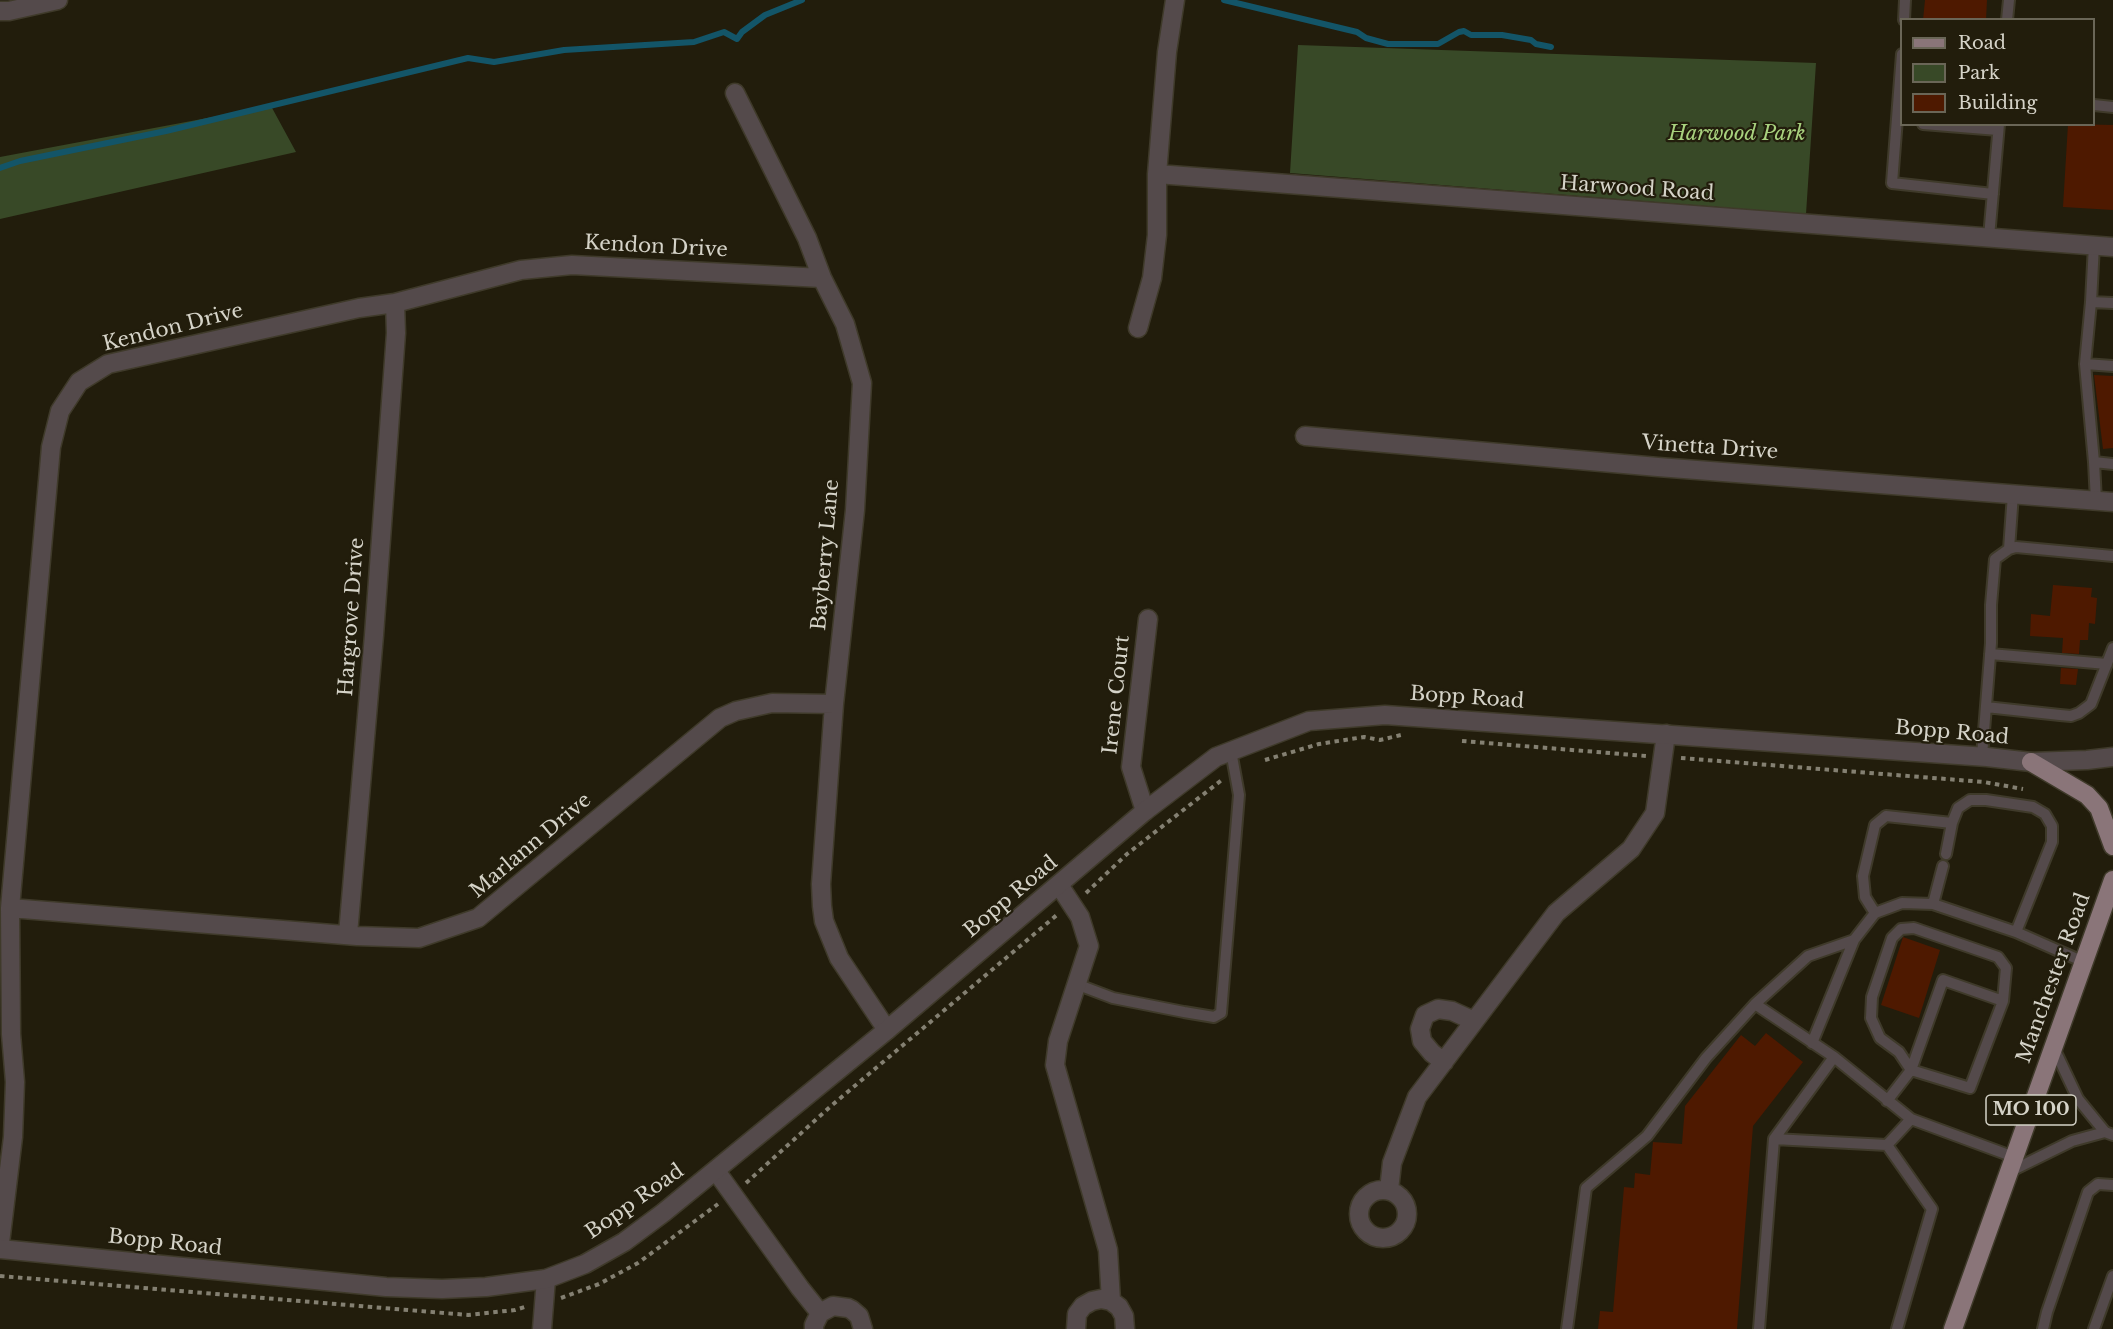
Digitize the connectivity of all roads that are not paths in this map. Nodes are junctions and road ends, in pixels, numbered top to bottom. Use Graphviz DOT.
graph roads {
  1 [pos="58,0"];
  2 [pos="1905,0"];
  3 [pos="2009,0"];
  4 [pos="1174,4"];
  5 [pos="0,11"];
  6 [pos="1904,18"];
  7 [pos="2007,18"];
  8 [pos="735,93"];
  9 [pos="1900,100"];
  10 [pos="2095,105"];
  11 [pos="2113,107"];
  12 [pos="1899,123"];
  13 [pos="1973,126"];
  14 [pos="1998,127"];
  15 [pos="1157,174"];
  16 [pos="1993,194"];
  17 [pos="1989,237"];
  18 [pos="2094,245"];
  19 [pos="2113,247"];
  20 [pos="822,278"];
  21 [pos="2091,302"];
  22 [pos="395,303"];
  23 [pos="2113,303"];
  24 [pos="1138,328"];
  25 [pos="2085,364"];
  26 [pos="2113,366"];
  27 [pos="1305,436"];
  28 [pos="2094,462"];
  29 [pos="2113,464"];
  30 [pos="2013,494"];
  31 [pos="2104,501"];
  32 [pos="2009,549"];
  33 [pos="2113,556"];
  34 [pos="1148,619"];
  35 [pos="2113,648"];
  36 [pos="1990,654"];
  37 [pos="2107,664"];
  38 [pos="834,704"];
  39 [pos="1986,707"];
  40 [pos="1666,734"];
  41 [pos="1231,751"];
  42 [pos="1982,756"];
  43 [pos="2113,757"];
  44 [pos="2031,762"];
  45 [pos="1145,811"];
  46 [pos="1952,823"];
  47 [pos="2113,846"];
  48 [pos="2113,880"];
  49 [pos="1059,885"];
  50 [pos="1934,904"];
  51 [pos="10,908"];
  52 [pos="1875,913"];
  53 [pos="2016,932"];
  54 [pos="348,934"];
  55 [pos="1854,940"];
  56 [pos="2084,962"];
  57 [pos="1076,984"];
  58 [pos="2003,1001"];
  59 [pos="1755,1004"];
  60 [pos="1474,1021"];
  61 [pos="887,1030"];
  62 [pos="1812,1043"];
  63 [pos="2053,1046"];
  64 [pos="1834,1057"];
  65 [pos="1444,1062"];
  66 [pos="1911,1070"];
  67 [pos="1887,1101"];
  68 [pos="1911,1119"];
  69 [pos="2109,1133"];
  70 [pos="1774,1139"];
  71 [pos="1887,1145"];
  72 [pos="2011,1165"];
  73 [pos="716,1171"];
  74 [pos="2113,1185"];
  75 [pos="1389,1190"];
  76 [pos="0,1243"];
  77 [pos="0,1249"];
  78 [pos="2113,1276"];
  79 [pos="546,1279"];
  80 [pos="1111,1301"];
  81 [pos="817,1321"];
  82 [pos="542,1329"];
  83 [pos="863,1329"];
  84 [pos="1076,1329"];
  85 [pos="1125,1329"];
  86 [pos="1567,1329"];
  87 [pos="1759,1329"];
  88 [pos="1897,1329"];
  89 [pos="1953,1329"];
  90 [pos="2043,1329"];
  91 [pos="2094,1329"];
  1 -- 5 [label="street"];
  2 -- 6 [label="lane"];
  3 -- 7 [label="lane"];
  4 -- 15 [label="street"];
  8 -- 20 [label="street, Bayberry Lane"];
  9 -- 12 [label="lane"];
  10 -- 11 [label="lane"];
  12 -- 16 [label="lane"];
  13 -- 14 [label="lane"];
  14 -- 16 [label="lane"];
  15 -- 17 [label="street, Harwood Road"];
  15 -- 24 [label="street"];
  16 -- 17 [label="lane"];
  17 -- 18 [label="street, Harwood Road"];
  18 -- 19 [label="street, Harwood Road"];
  18 -- 21 [label="lane"];
  20 -- 22 [label="street, Kendon Drive"];
  20 -- 38 [label="street, Bayberry Lane"];
  21 -- 23 [label="lane"];
  21 -- 25 [label="lane"];
  22 -- 51 [label="street, Kendon Drive"];
  22 -- 54 [label="street, Hargrove Drive"];
  25 -- 26 [label="lane"];
  25 -- 28 [label="lane"];
  27 -- 30 [label="street, Vinetta Drive"];
  28 -- 29 [label="lane"];
  28 -- 31 [label="lane"];
  30 -- 31 [label="street, Vinetta Drive"];
  30 -- 32 [label="lane"];
  32 -- 33 [label="lane"];
  32 -- 36 [label="lane"];
  34 -- 45 [label="street, Irene Court"];
  35 -- 37 [label="lane"];
  36 -- 37 [label="lane"];
  36 -- 39 [label="lane"];
  37 -- 39 [label="lane"];
  38 -- 54 [label="street, Marlann Drive"];
  38 -- 61 [label="street, Bayberry Lane"];
  39 -- 42 [label="lane"];
  40 -- 41 [label="street, Bopp Road"];
  40 -- 42 [label="street, Bopp Road"];
  40 -- 60 [label="street"];
  41 -- 45 [label="street, Bopp Road"];
  41 -- 57 [label="lane"];
  42 -- 44 [label="street, Bopp Road"];
  43 -- 44 [label="street, Bopp Road"];
  44 -- 47 [label="main road"];
  45 -- 49 [label="street, Bopp Road"];
  46 -- 50 [label="lane"];
  46 -- 52 [label="lane"];
  46 -- 53 [label="lane"];
  48 -- 56 [label="main road, Manchester Road / MO 100"];
  49 -- 57 [label="street"];
  49 -- 61 [label="street, Bopp Road"];
  50 -- 52 [label="lane"];
  50 -- 53 [label="lane"];
  51 -- 54 [label="street, Marlann Drive"];
  51 -- 76 [label="street, Kendon Drive"];
  52 -- 55 [label="lane"];
  53 -- 56 [label="lane"];
  55 -- 59 [label="lane"];
  55 -- 62 [label="lane"];
  56 -- 63 [label="main road, Manchester Road / MO 100"];
  57 -- 80 [label="street"];
  58 -- 66 [label="lane"];
  58 -- 66 [label="lane"];
  58 -- 66 [label="lane"];
  59 -- 62 [label="lane"];
  59 -- 86 [label="lane"];
  60 -- 65 [label="street"];
  60 -- 65 [label="street"];
  61 -- 73 [label="street, Bopp Road"];
  62 -- 64 [label="lane"];
  63 -- 69 [label="lane"];
  63 -- 72 [label="main road, Manchester Road / MO 100"];
  64 -- 67 [label="lane"];
  64 -- 70 [label="lane"];
  65 -- 75 [label="street"];
  66 -- 67 [label="lane"];
  67 -- 68 [label="lane"];
  68 -- 71 [label="lane"];
  68 -- 72 [label="lane"];
  69 -- 72 [label="lane"];
  70 -- 71 [label="lane"];
  70 -- 87 [label="lane"];
  71 -- 88 [label="lane"];
  72 -- 89 [label="main road, Manchester Road / MO 100"];
  73 -- 79 [label="street, Bopp Road"];
  73 -- 81 [label="street"];
  74 -- 90 [label="lane"];
  77 -- 79 [label="street, Bopp Road"];
  78 -- 91 [label="lane"];
  79 -- 82 [label="street"];
  80 -- 84 [label="street"];
  80 -- 85 [label="street"];
  81 -- 83 [label="street"];
}
